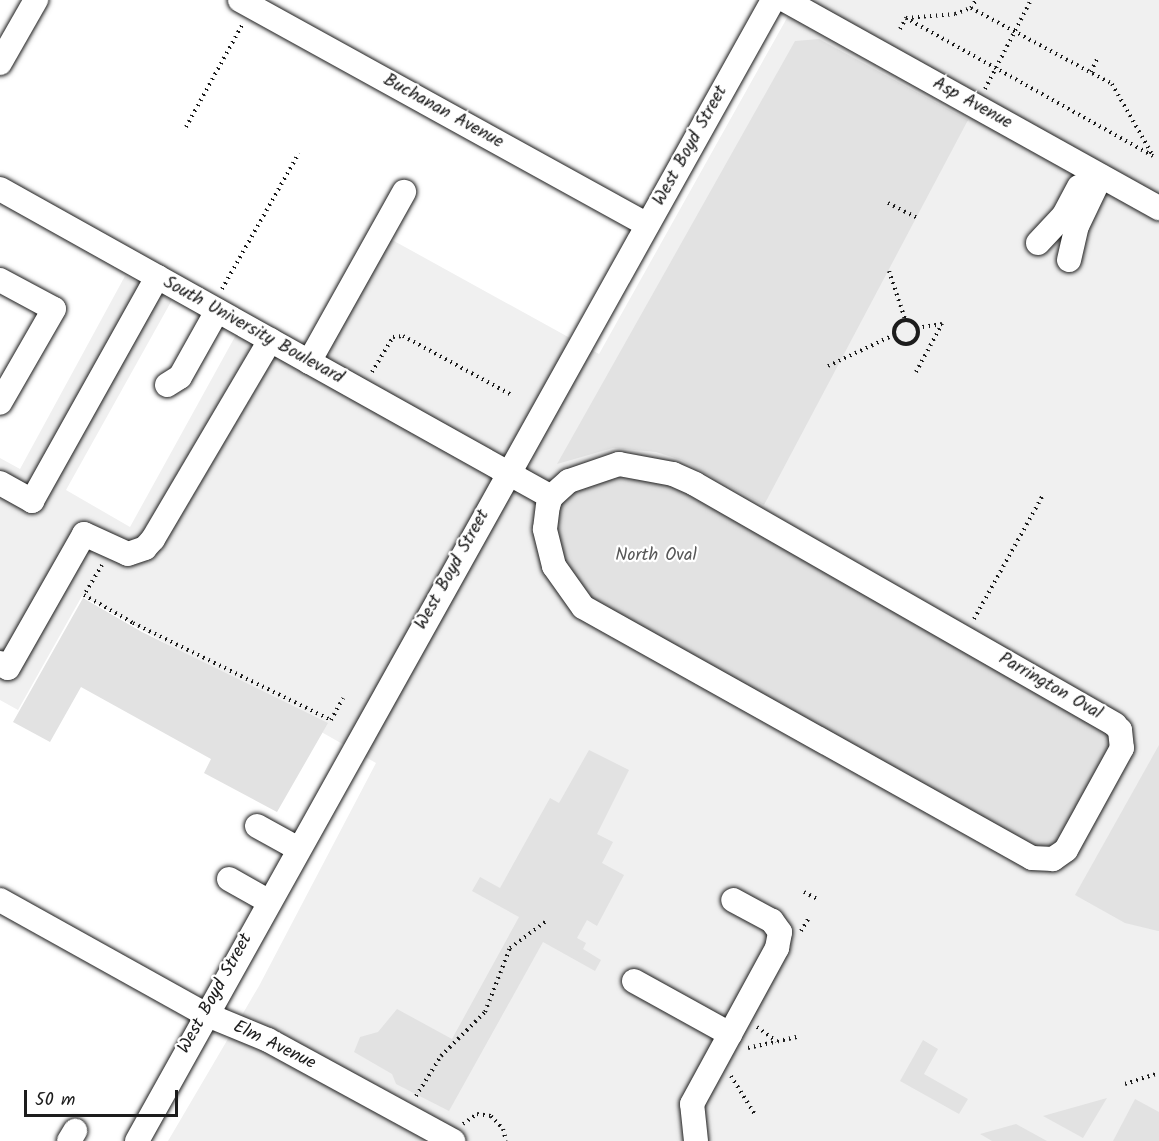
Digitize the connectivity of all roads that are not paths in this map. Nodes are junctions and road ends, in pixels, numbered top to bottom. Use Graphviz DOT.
graph roads {
  1 [pos="36,0"];
  2 [pos="773,0"];
  3 [pos="785,0"];
  4 [pos="256,5"];
  5 [pos="0,63"];
  6 [pos="1095,172"];
  7 [pos="0,189"];
  8 [pos="404,192"];
  9 [pos="1079,201"];
  10 [pos="1159,208"];
  11 [pos="647,225"];
  12 [pos="1038,243"];
  13 [pos="1069,260"];
  14 [pos="158,278"];
  15 [pos="0,280"];
  16 [pos="265,337"];
  17 [pos="309,362"];
  18 [pos="0,403"];
  19 [pos="507,473"];
  20 [pos="0,483"];
  21 [pos="551,497"];
  22 [pos="0,663"];
  23 [pos="257,826"];
  24 [pos="297,848"];
  25 [pos="229,879"];
  26 [pos="0,900"];
  27 [pos="733,900"];
  28 [pos="268,901"];
  29 [pos="634,981"];
  30 [pos="205,1014"];
  31 [pos="730,1034"];
  32 [pos="136,1141"];
  33 [pos="453,1141"];
  34 [pos="696,1141"];
  1 -- 5 [label="street"];
  2 -- 11 [label="street, West Boyd Street"];
  3 -- 6 [label="street, Asp Avenue"];
  4 -- 11 [label="street, Buchanan Avenue"];
  6 -- 9 [label="street"];
  6 -- 10 [label="street, Asp Avenue"];
  7 -- 14 [label="street, South University Boulevard"];
  8 -- 17 [label="street"];
  9 -- 12 [label="street"];
  9 -- 13 [label="street"];
  11 -- 19 [label="street, West Boyd Street"];
  14 -- 16 [label="street, South University Boulevard"];
  14 -- 20 [label="street"];
  15 -- 18 [label="street"];
  16 -- 17 [label="street, South University Boulevard"];
  16 -- 22 [label="street"];
  17 -- 19 [label="street, South University Boulevard"];
  19 -- 21 [label="street"];
  19 -- 24 [label="street, West Boyd Street"];
  21 -- 21 [label="street, Parrington Oval"];
  23 -- 24 [label="street"];
  24 -- 28 [label="street, West Boyd Street"];
  25 -- 28 [label="street"];
  26 -- 30 [label="street, Elm Avenue"];
  27 -- 31 [label="street"];
  28 -- 30 [label="street, West Boyd Street"];
  29 -- 31 [label="street"];
  30 -- 32 [label="street, West Boyd Street"];
  30 -- 33 [label="street, Elm Avenue"];
  31 -- 34 [label="street"];
}
